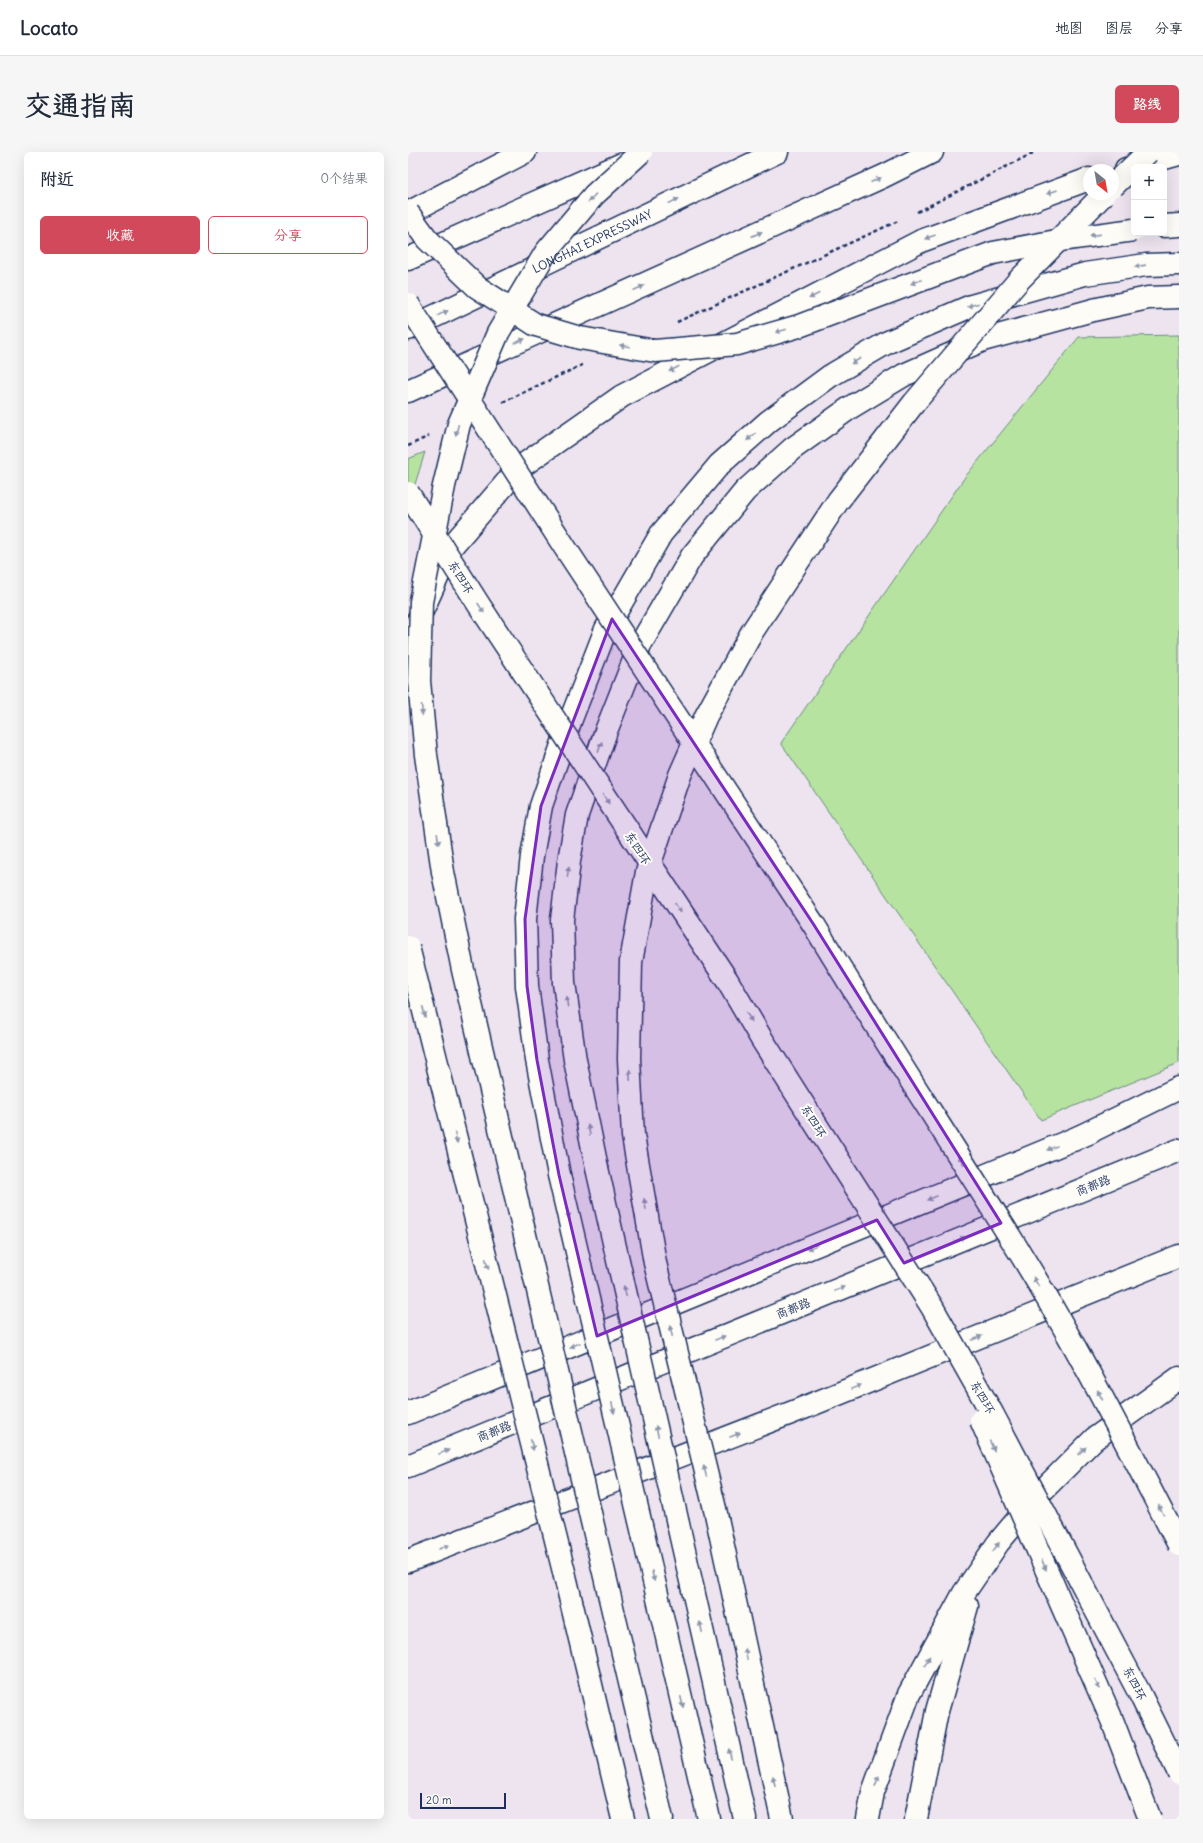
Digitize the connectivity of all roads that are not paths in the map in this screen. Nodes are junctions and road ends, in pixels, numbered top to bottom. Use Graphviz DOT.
graph roads {
  1 [pos="525,152"];
  2 [pos="640,152"];
  3 [pos="648,152"];
  4 [pos="776,152"];
  5 [pos="932,152"];
  6 [pos="1148,152"];
  7 [pos="1179,154"];
  8 [pos="1119,170"];
  9 [pos="1119,180"];
  10 [pos="1083,182"];
  11 [pos="1098,200"];
  12 [pos="408,213"];
  13 [pos="1179,225"];
  14 [pos="1167,226"];
  15 [pos="1131,230"];
  16 [pos="408,259"];
  17 [pos="1179,264"];
  18 [pos="1179,297"];
  19 [pos="408,304"];
  20 [pos="408,330"];
  21 [pos="408,392"];
  22 [pos="408,493"];
  23 [pos="408,642"];
  24 [pos="408,947"];
  25 [pos="1179,1088"];
  26 [pos="1179,1096"];
  27 [pos="1072,1140"];
  28 [pos="1179,1150"];
  29 [pos="1179,1256"];
  30 [pos="932,1307"];
  31 [pos="1179,1378"];
  32 [pos="408,1413"];
  33 [pos="408,1466"];
  34 [pos="1179,1545"];
  35 [pos="408,1561"];
  36 [pos="974,1580"];
  37 [pos="1179,1773"];
  38 [pos="623,1819"];
  39 [pos="662,1819"];
  40 [pos="709,1819"];
  41 [pos="745,1819"];
  42 [pos="782,1819"];
  43 [pos="868,1819"];
  44 [pos="916,1819"];
  45 [pos="1150,1819"];
  1 -- 12 [label="main road"];
  2 -- 39 [label="main road, one-way, bridge"];
  3 -- 16 [label="main road"];
  20 -- 4 [label="main road, LONGHAI EXPRESSWAY, one-way"];
  21 -- 5 [label="main road, one-way"];
  6 -- 9 [label="main road, bridge"];
  7 -- 8 [label="main road"];
  10 -- 23 [label="main road, one-way"];
  42 -- 11 [label="main road, one-way, bridge"];
  15 -- 12 [label="main road, one-way, bridge"];
  13 -- 14 [label="main road"];
  17 -- 40 [label="main road, one-way, bridge"];
  41 -- 18 [label="main road, one-way, bridge"];
  34 -- 19 [label="main road, one-way, bridge"];
  22 -- 30 [label="main road, 东四环, one-way, bridge"];
  24 -- 38 [label="main road, one-way, bridge"];
  25 -- 27 [label="main road"];
  26 -- 27 [label="main road"];
  27 -- 32 [label="main road, one-way"];
  33 -- 28 [label="main road, 商都路, one-way"];
  35 -- 29 [label="main road, one-way"];
  30 -- 37 [label="main road, 东四环, bridge"];
  30 -- 45 [label="main road, one-way, bridge"];
  36 -- 31 [label="main road, one-way"];
  43 -- 36 [label="main road, one-way"];
  36 -- 44 [label="main road"];
}
